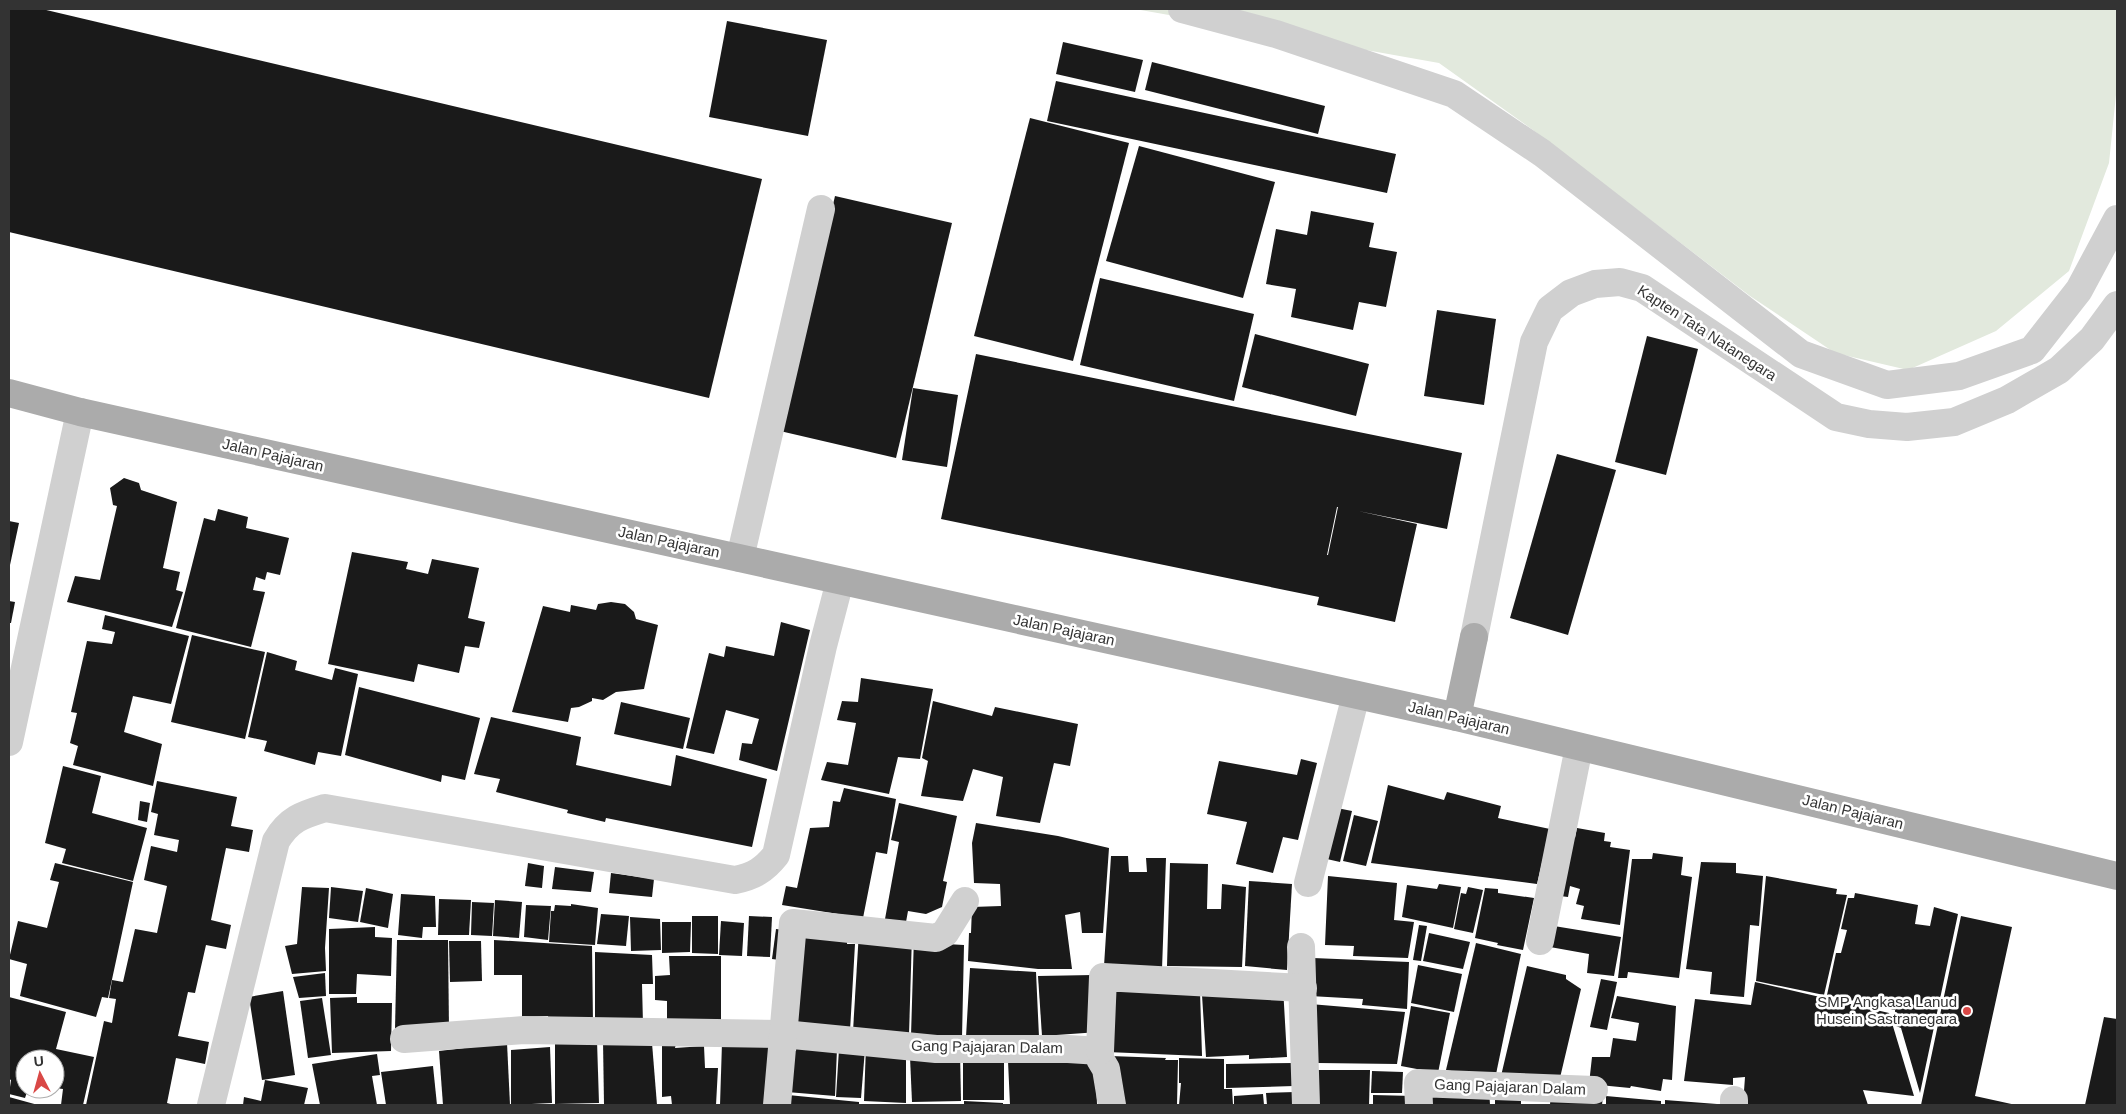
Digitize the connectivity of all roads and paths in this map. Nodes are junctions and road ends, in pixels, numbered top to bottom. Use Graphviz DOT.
graph roads {
  1 [pos="1182,9"];
  2 [pos="821,209"];
  3 [pos="2117,219"];
  4 [pos="2117,305"];
  5 [pos="9,393"];
  6 [pos="80,412"];
  7 [pos="740,558"];
  8 [pos="840,580"];
  9 [pos="1474,637"];
  10 [pos="1356,695"];
  11 [pos="1457,717"];
  12 [pos="9,742"];
  13 [pos="1579,747"];
  14 [pos="2117,876"];
  15 [pos="1308,882"];
  16 [pos="965,901"];
  17 [pos="1540,941"];
  18 [pos="1301,947"];
  19 [pos="1302,988"];
  20 [pos="784,1034"];
  21 [pos="404,1039"];
  22 [pos="1100,1051"];
  23 [pos="1594,1090"];
  24 [pos="211,1105"];
  25 [pos="777,1105"];
  26 [pos="1112,1105"];
  27 [pos="1306,1105"];
  28 [pos="1420,1105"];
  1 -- 3 [label="street"];
  2 -- 7 [label="street"];
  4 -- 9 [label="street, Kapten Tata Natanegara"];
  5 -- 6 [label="main road, Jalan Pajajaran"];
  6 -- 7 [label="main road, Jalan Pajajaran"];
  6 -- 12 [label="street"];
  7 -- 8 [label="main road, Jalan Pajajaran"];
  8 -- 10 [label="main road, Jalan Pajajaran"];
  8 -- 24 [label="street"];
  9 -- 11 [label="main road, Kapten Tata Natanegara"];
  10 -- 11 [label="main road, Jalan Pajajaran"];
  10 -- 15 [label="street"];
  11 -- 13 [label="main road, Jalan Pajajaran"];
  13 -- 14 [label="main road, Jalan Pajajaran"];
  13 -- 17 [label="street"];
  16 -- 20 [label="street"];
  18 -- 19 [label="street"];
  19 -- 22 [label="street"];
  19 -- 27 [label="street"];
  20 -- 21 [label="street, Gang Pajajaran Dalam"];
  20 -- 22 [label="street, Gang Pajajaran Dalam"];
  20 -- 25 [label="street"];
  22 -- 26 [label="street"];
  23 -- 28 [label="street, Gang Pajajaran Dalam"];
}
